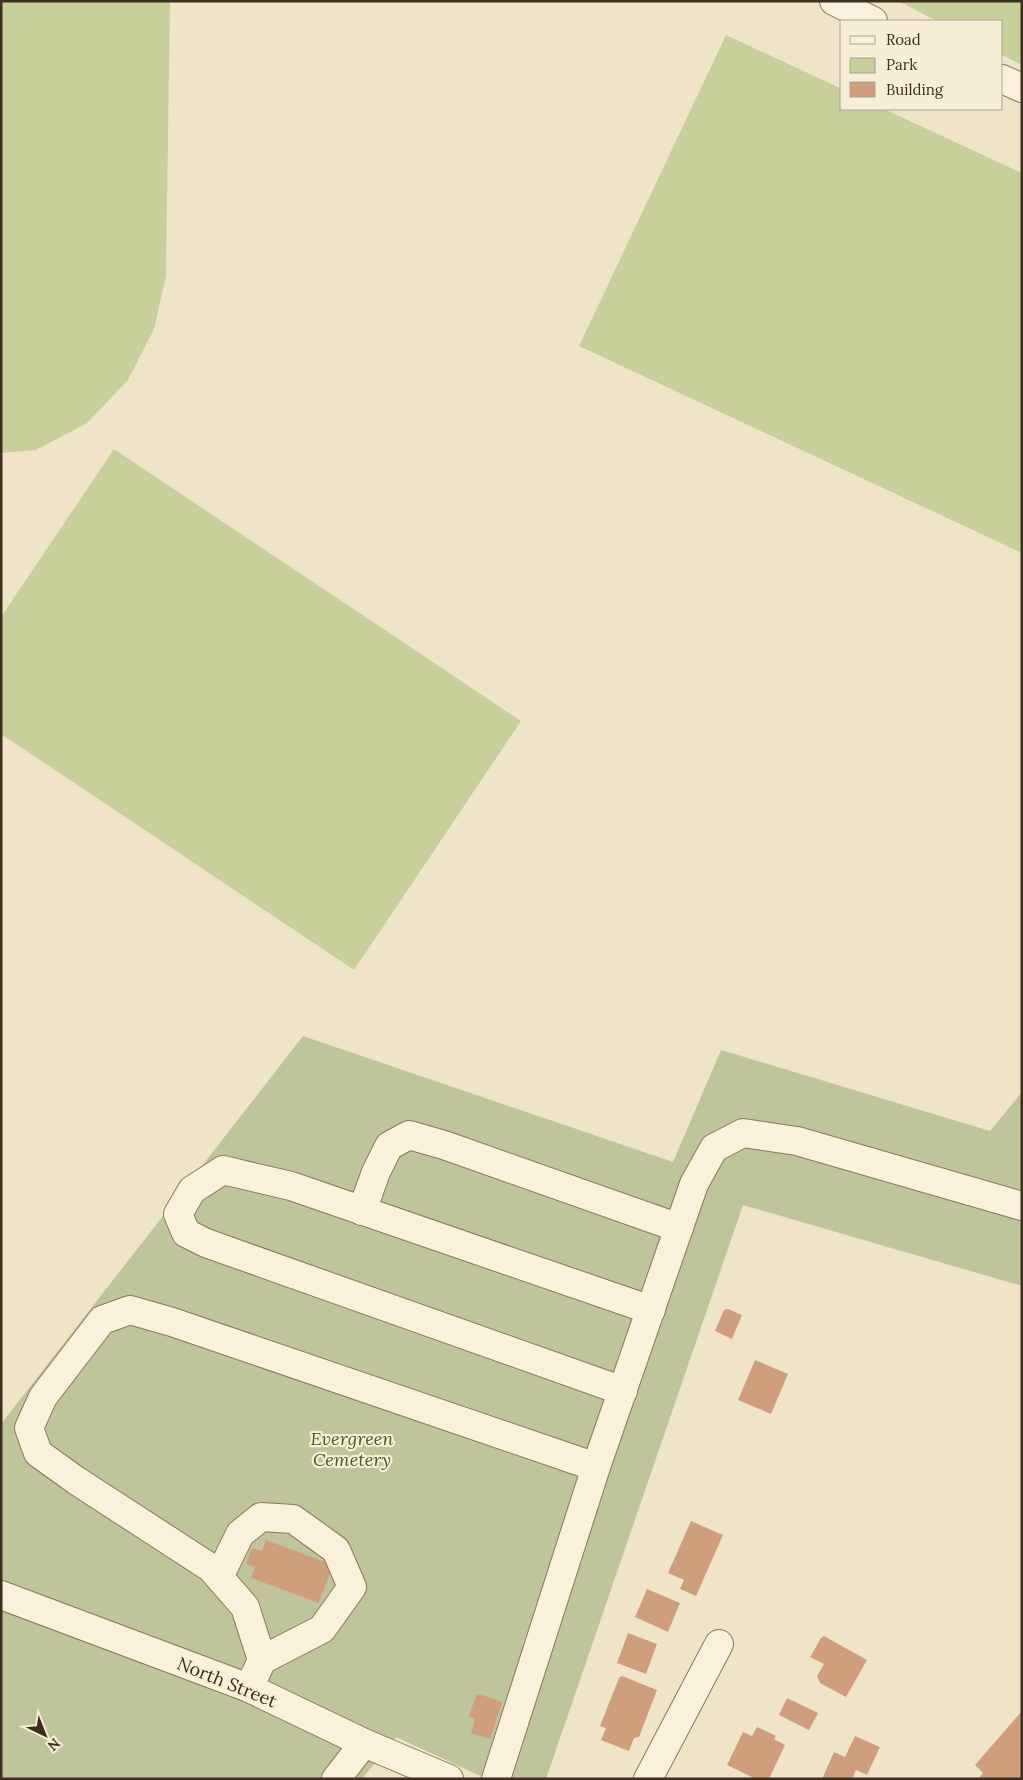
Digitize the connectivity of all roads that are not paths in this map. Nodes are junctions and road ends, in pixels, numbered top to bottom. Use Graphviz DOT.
graph roads {
  1 [pos="834,1"];
  2 [pos="871,20"];
  3 [pos="1003,79"];
  4 [pos="1022,88"];
  5 [pos="1022,1206"];
  6 [pos="362,1211"];
  7 [pos="679,1228"];
  8 [pos="651,1310"];
  9 [pos="623,1391"];
  10 [pos="596,1467"];
  11 [pos="219,1577"];
  12 [pos="1,1595"];
  13 [pos="718,1644"];
  14 [pos="262,1660"];
  15 [pos="248,1688"];
  16 [pos="364,1743"];
  17 [pos="336,1779"];
  18 [pos="450,1779"];
  19 [pos="496,1779"];
  20 [pos="648,1779"];
  1 -- 2 [label="street"];
  3 -- 4 [label="street"];
  5 -- 7 [label="street"];
  6 -- 7 [label="street"];
  6 -- 8 [label="street"];
  6 -- 9 [label="street"];
  7 -- 8 [label="street"];
  8 -- 9 [label="street"];
  9 -- 10 [label="street"];
  10 -- 11 [label="street"];
  10 -- 19 [label="street"];
  11 -- 14 [label="street"];
  11 -- 14 [label="street"];
  12 -- 15 [label="street, North Street"];
  13 -- 20 [label="street"];
  14 -- 15 [label="street"];
  15 -- 16 [label="street, North Street"];
  16 -- 17 [label="street"];
  16 -- 18 [label="street, North Street"];
}
